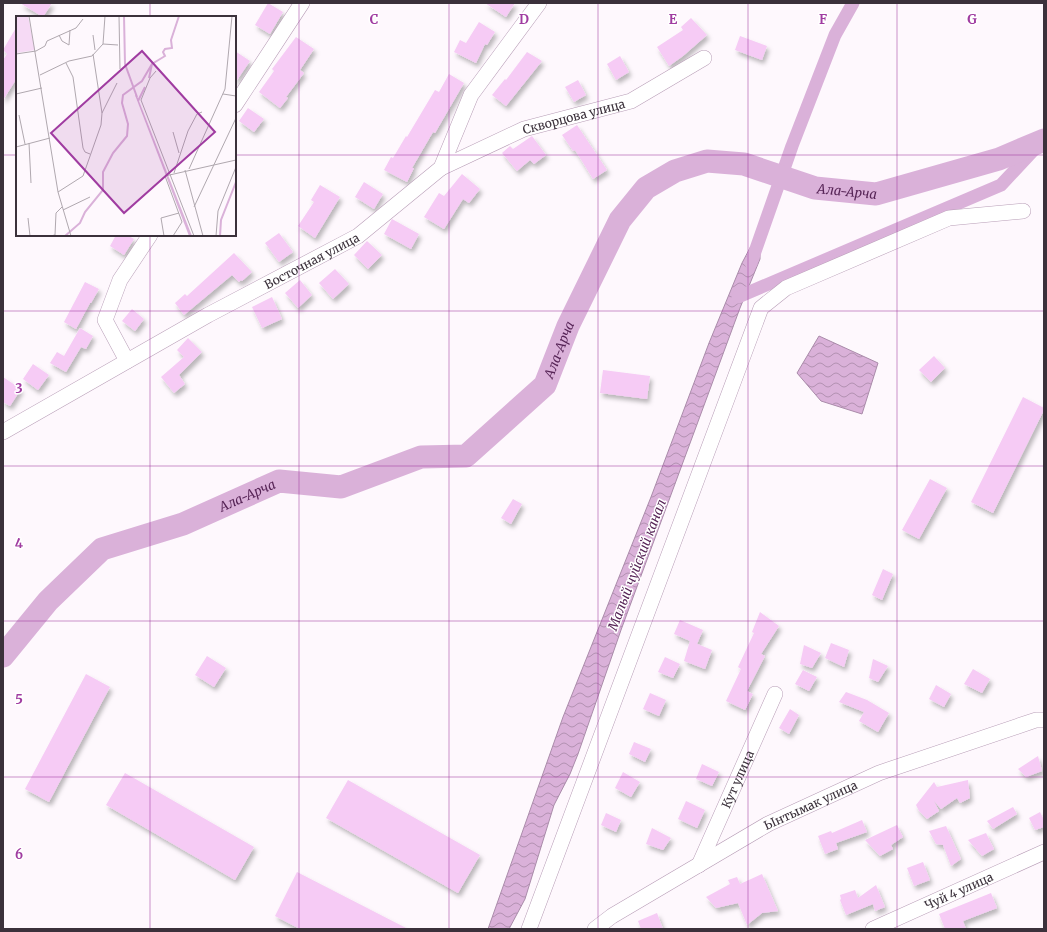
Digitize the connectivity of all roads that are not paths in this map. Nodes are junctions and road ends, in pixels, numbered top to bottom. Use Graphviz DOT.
graph roads {
  1 [pos="302,3"];
  2 [pos="539,3"];
  3 [pos="704,58"];
  4 [pos="236,103"];
  5 [pos="441,168"];
  6 [pos="1023,212"];
  7 [pos="149,236"];
  8 [pos="127,361"];
  9 [pos="3,432"];
  10 [pos="775,694"];
  11 [pos="1044,720"];
  12 [pos="1044,852"];
  13 [pos="699,865"];
  14 [pos="529,929"];
  15 [pos="595,929"];
  16 [pos="873,929"];
  1 -- 4 [label="street"];
  2 -- 5 [label="street, Восточная улица"];
  3 -- 5 [label="street, Скворцова улица"];
  5 -- 8 [label="street, Восточная улица"];
  6 -- 14 [label="street"];
  7 -- 8 [label="street"];
  8 -- 9 [label="street, Восточная улица"];
  10 -- 13 [label="street, Кут улица"];
  11 -- 13 [label="street, Ынтымак улица"];
  12 -- 16 [label="street, Чуй 4 улица"];
  13 -- 15 [label="street, Ынтымак улица"];
}
